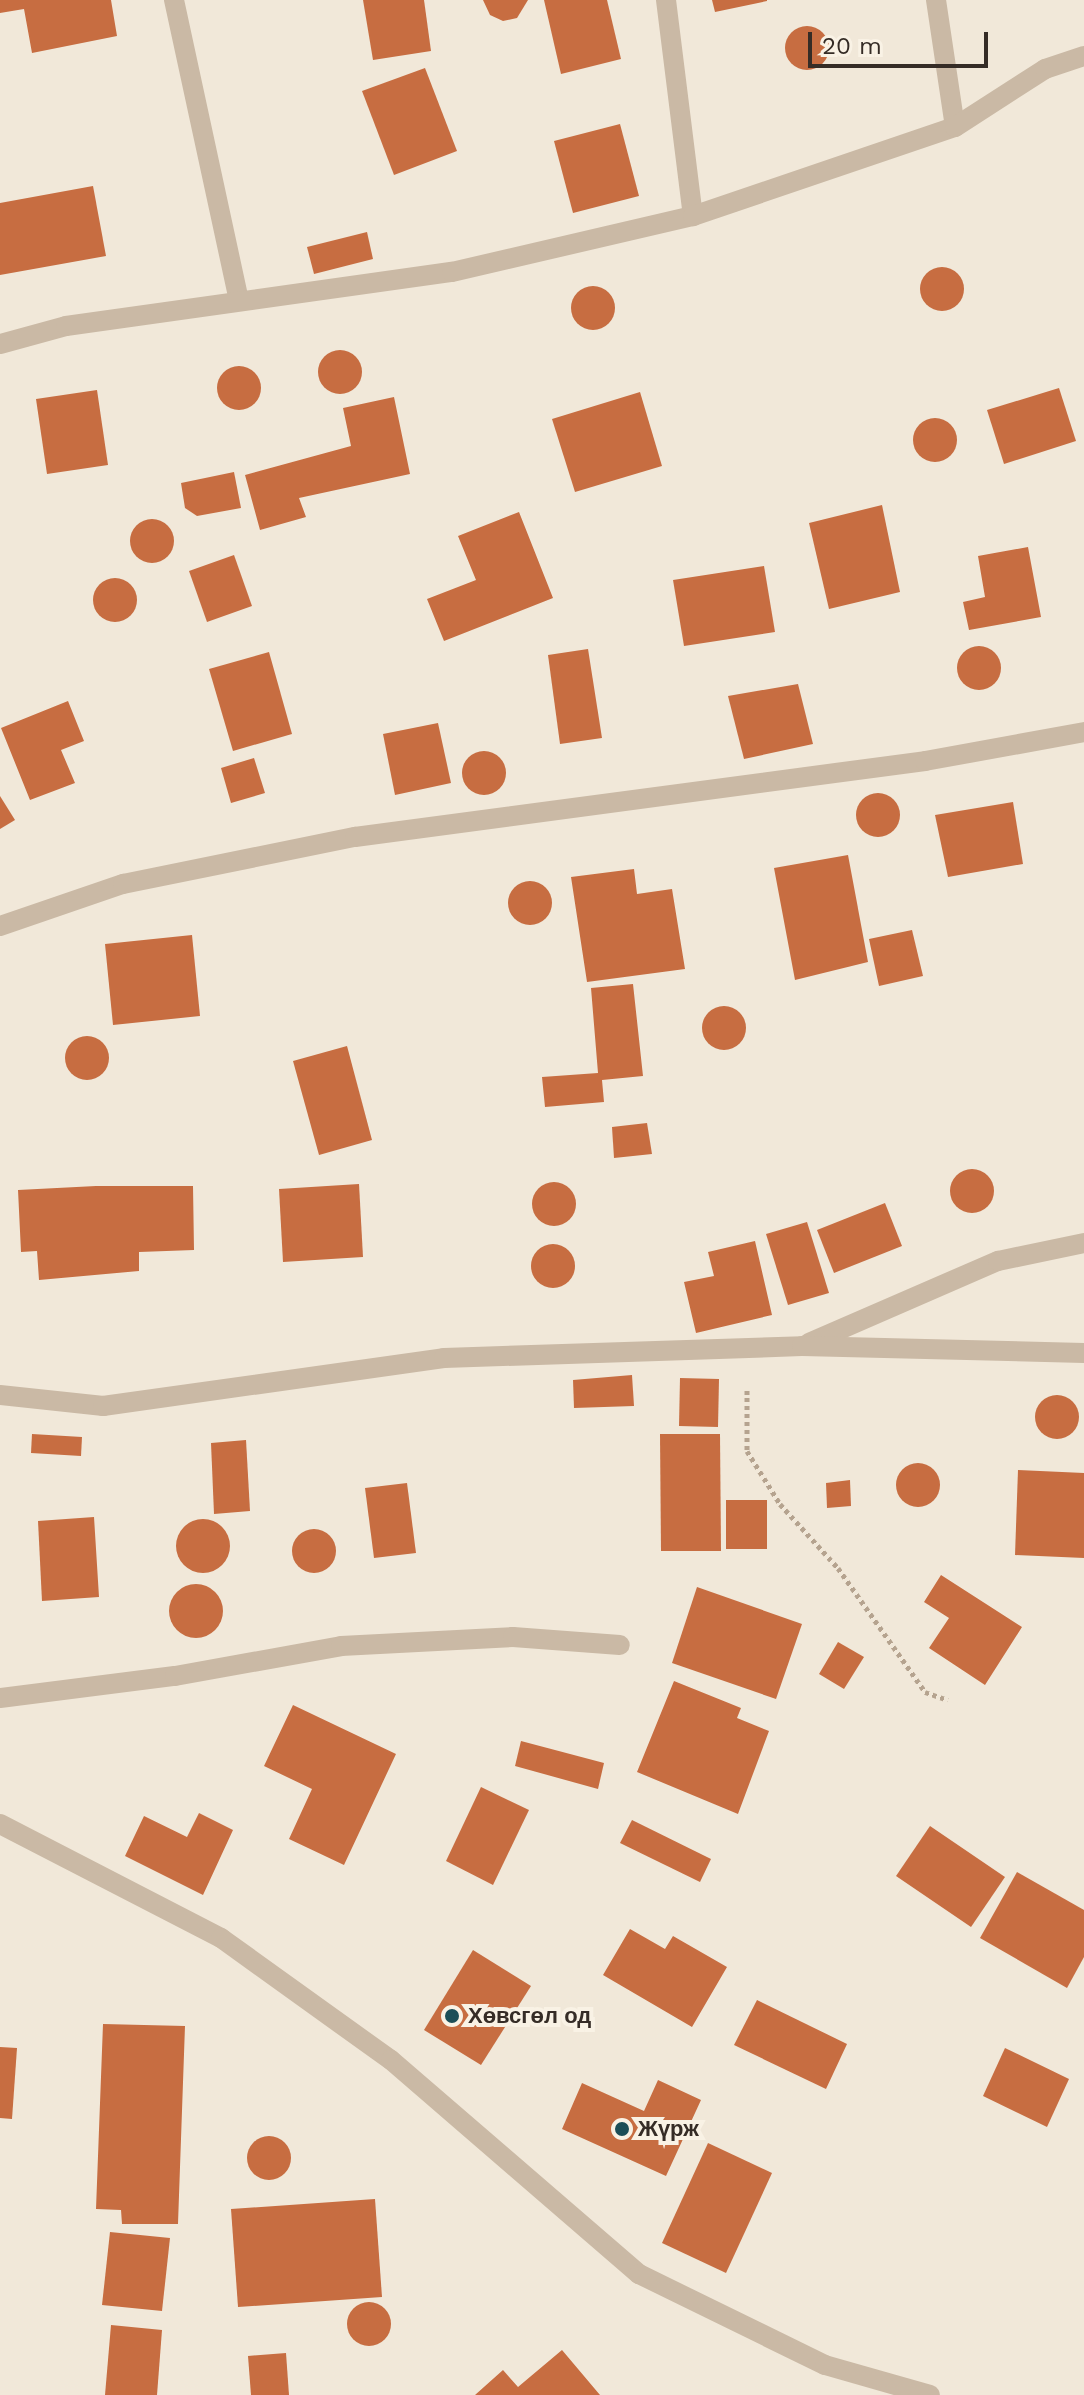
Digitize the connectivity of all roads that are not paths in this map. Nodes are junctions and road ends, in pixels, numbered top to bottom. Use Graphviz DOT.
graph roads {
  1 [pos="174,0"];
  2 [pos="666,0"];
  3 [pos="936,0"];
  4 [pos="1084,56"];
  5 [pos="955,127"];
  6 [pos="693,216"];
  7 [pos="239,301"];
  8 [pos="0,344"];
  9 [pos="1084,732"];
  10 [pos="0,926"];
  11 [pos="1084,1243"];
  12 [pos="802,1346"];
  13 [pos="1084,1353"];
  14 [pos="0,1395"];
  15 [pos="620,1645"];
  16 [pos="0,1698"];
  17 [pos="0,1824"];
  18 [pos="930,2395"];
  1 -- 7 [label="street"];
  2 -- 6 [label="street"];
  3 -- 5 [label="street"];
  4 -- 5 [label="street"];
  5 -- 6 [label="street"];
  6 -- 7 [label="street"];
  7 -- 8 [label="street"];
  9 -- 10 [label="street"];
  11 -- 12 [label="street"];
  12 -- 13 [label="street"];
  12 -- 14 [label="street"];
  15 -- 16 [label="street"];
  17 -- 18 [label="street"];
}
